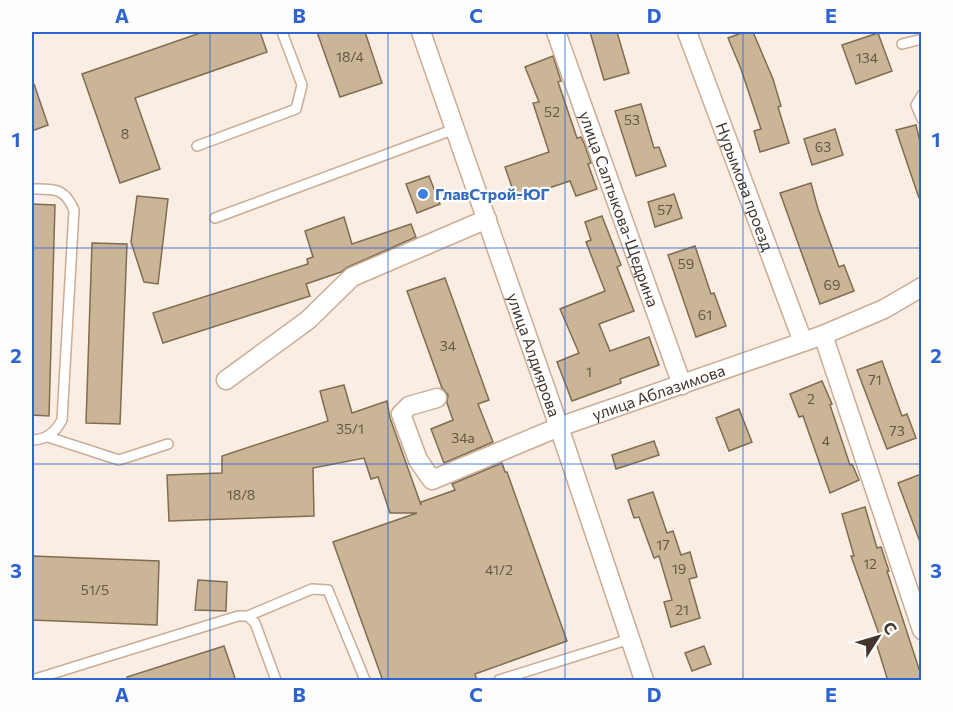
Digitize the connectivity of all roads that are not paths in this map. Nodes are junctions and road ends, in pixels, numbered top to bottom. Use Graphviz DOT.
graph roads {
  1 [pos="282,32"];
  2 [pos="421,32"];
  3 [pos="556,32"];
  4 [pos="687,32"];
  5 [pos="921,39"];
  6 [pos="903,44"];
  7 [pos="921,95"];
  8 [pos="921,119"];
  9 [pos="455,129"];
  10 [pos="197,146"];
  11 [pos="32,189"];
  12 [pos="215,218"];
  13 [pos="487,219"];
  14 [pos="921,287"];
  15 [pos="824,335"];
  16 [pos="803,342"];
  17 [pos="226,380"];
  18 [pos="682,385"];
  19 [pos="437,398"];
  20 [pos="559,427"];
  21 [pos="48,437"];
  22 [pos="32,440"];
  23 [pos="168,444"];
  24 [pos="248,615"];
  25 [pos="921,630"];
  26 [pos="630,639"];
  27 [pos="32,680"];
  28 [pos="276,681"];
  29 [pos="365,681"];
  30 [pos="499,681"];
  31 [pos="644,681"];
  1 -- 10 [label="lane"];
  2 -- 9 [label="street, улица Алдиярова"];
  3 -- 18 [label="street, улица Салтыкова-Щедрина"];
  4 -- 16 [label="street, Нурымова проезд"];
  5 -- 6 [label="lane"];
  7 -- 8 [label="lane"];
  9 -- 12 [label="lane"];
  9 -- 13 [label="street, улица Алдиярова"];
  11 -- 21 [label="lane"];
  13 -- 17 [label="street"];
  13 -- 20 [label="street, улица Алдиярова"];
  14 -- 15 [label="street, улица Аблазимова"];
  15 -- 16 [label="street, улица Аблазимова"];
  15 -- 25 [label="street"];
  16 -- 18 [label="street, улица Аблазимова"];
  18 -- 20 [label="street, улица Аблазимова"];
  19 -- 20 [label="street, улица Аблазимова"];
  20 -- 26 [label="street, улица Алдиярова"];
  21 -- 22 [label="lane"];
  21 -- 23 [label="lane"];
  24 -- 27 [label="lane"];
  24 -- 28 [label="lane"];
  24 -- 29 [label="lane"];
  26 -- 30 [label="lane"];
  26 -- 31 [label="street, улица Алдиярова"];
}
